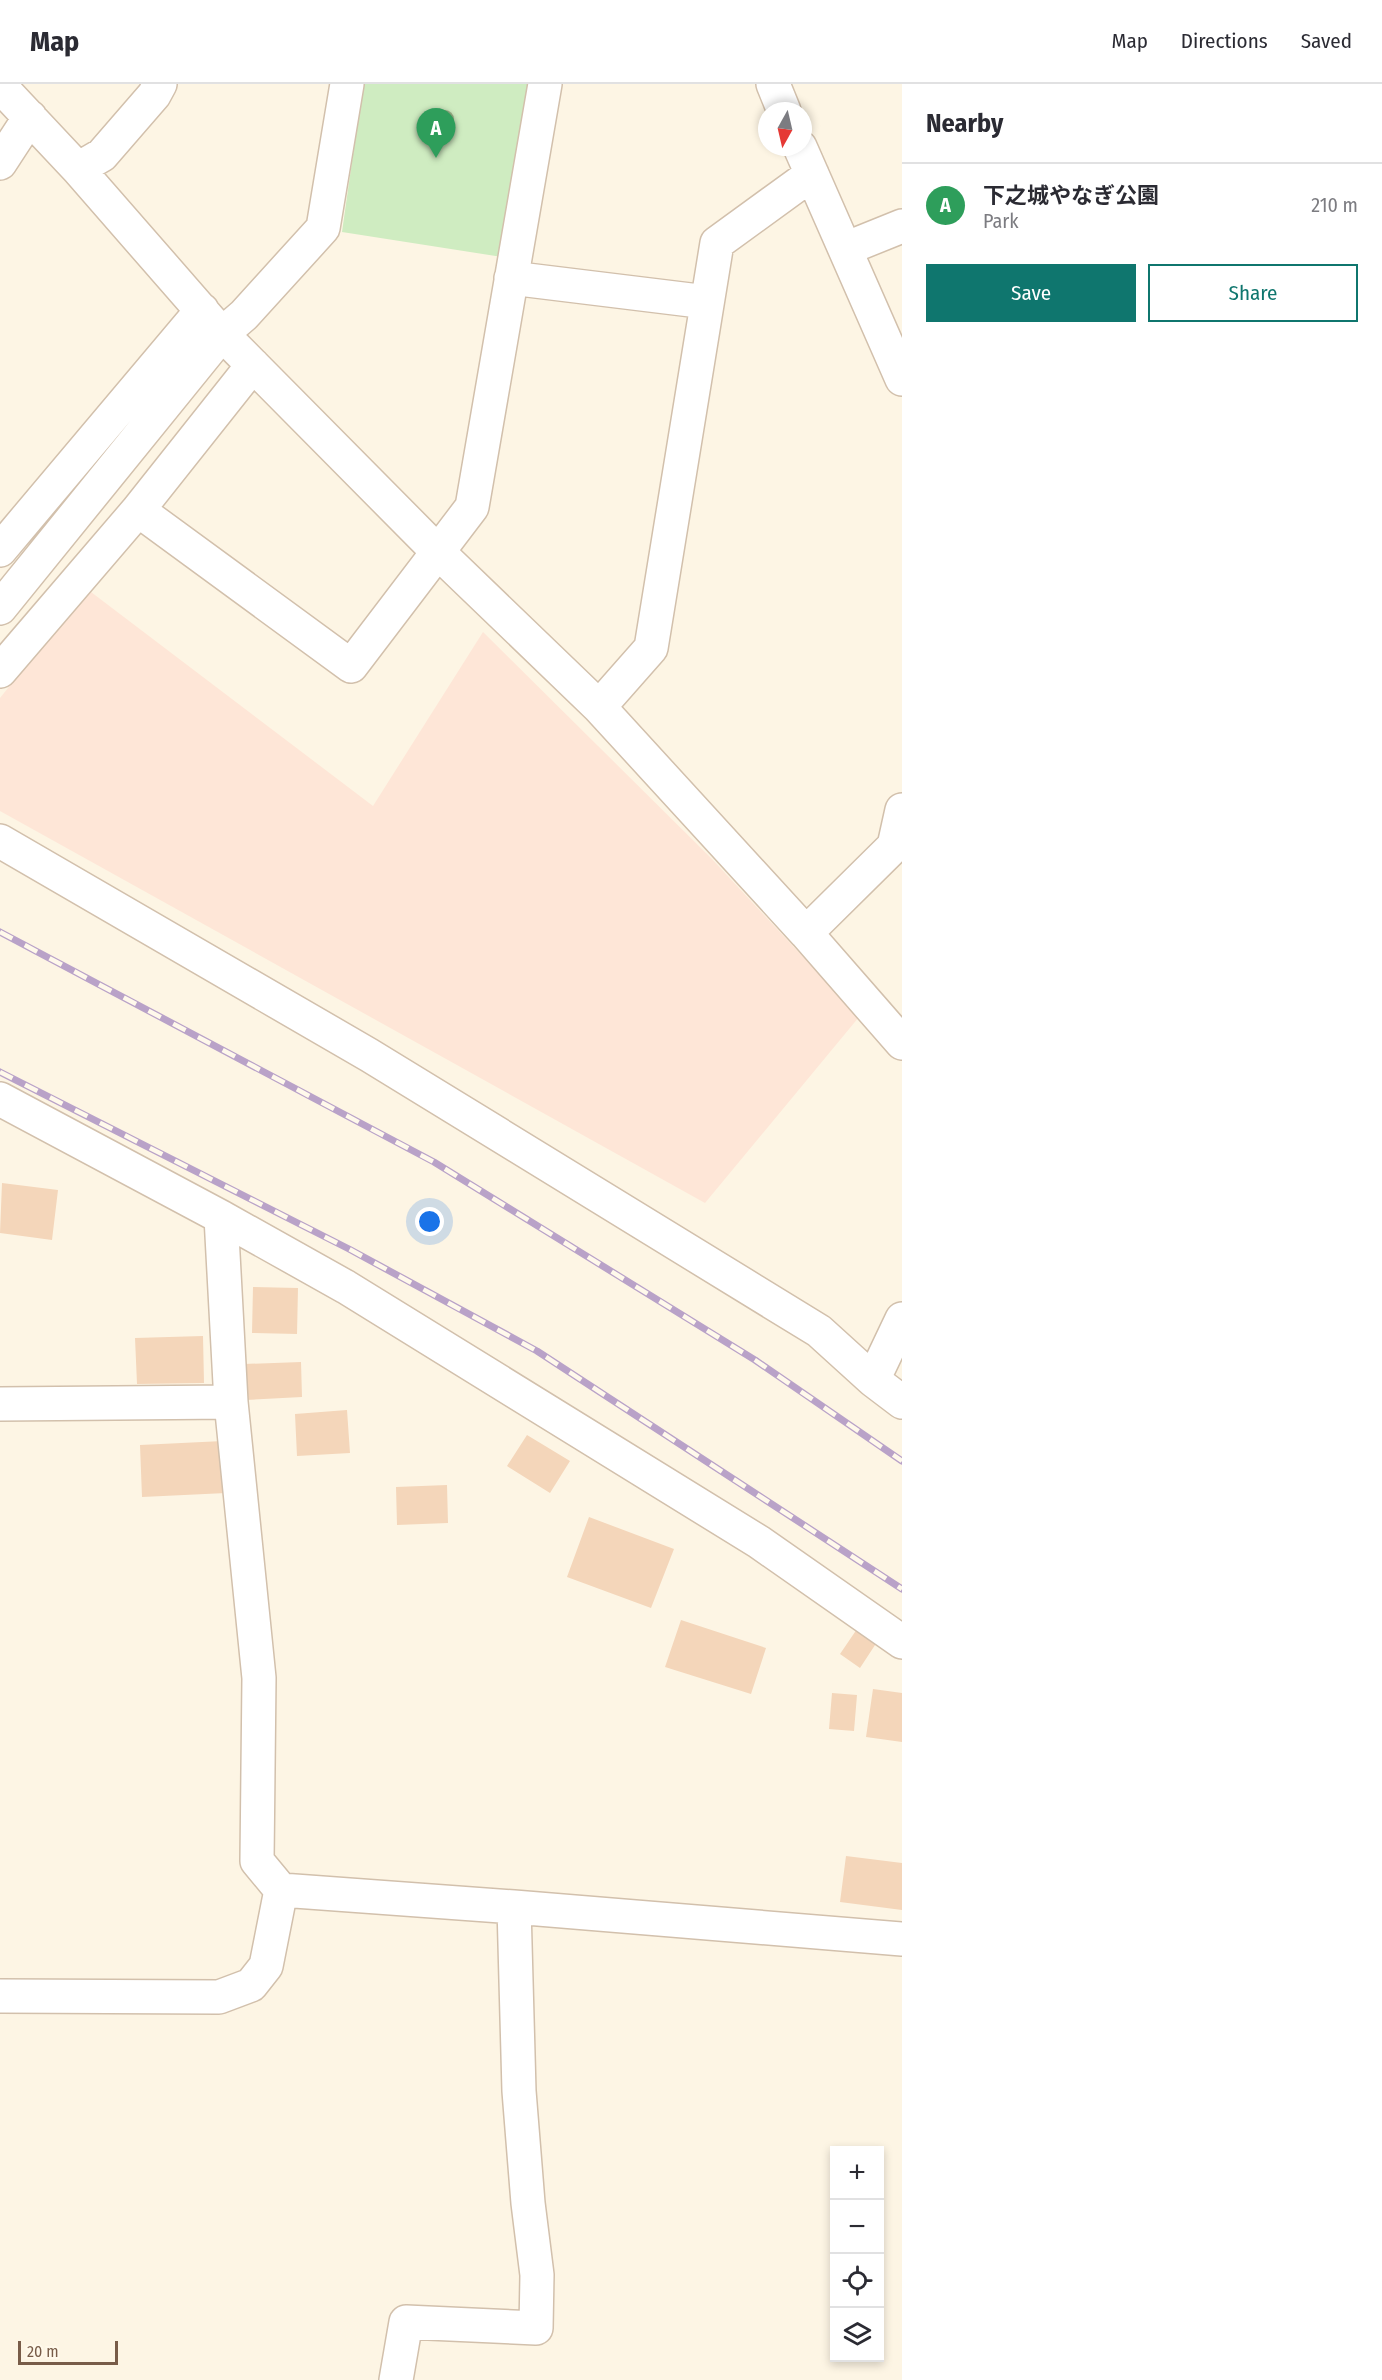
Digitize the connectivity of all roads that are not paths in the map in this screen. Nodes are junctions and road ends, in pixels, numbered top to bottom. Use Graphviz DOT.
graph roads {
  1 [pos="160,84"];
  2 [pos="347,84"];
  3 [pos="545,84"];
  4 [pos="773,84"];
  5 [pos="0,86"];
  6 [pos="780,102"];
  7 [pos="30,117"];
  8 [pos="806,161"];
  9 [pos="0,163"];
  10 [pos="78,169"];
  11 [pos="902,226"];
  12 [pos="845,249"];
  13 [pos="511,278"];
  14 [pos="707,302"];
  15 [pos="212,322"];
  16 [pos="253,365"];
  17 [pos="902,379"];
  18 [pos="138,510"];
  19 [pos="0,550"];
  20 [pos="439,553"];
  21 [pos="0,608"];
  22 [pos="0,671"];
  23 [pos="599,707"];
  24 [pos="902,810"];
  25 [pos="0,841"];
  26 [pos="806,933"];
  27 [pos="902,1043"];
  28 [pos="0,1099"];
  29 [pos="220,1217"];
  30 [pos="902,1319"];
  31 [pos="873,1380"];
  32 [pos="231,1402"];
  33 [pos="902,1402"];
  34 [pos="0,1404"];
  35 [pos="902,1642"];
  36 [pos="281,1890"];
  37 [pos="514,1907"];
  38 [pos="902,1939"];
  39 [pos="0,1996"];
  40 [pos="396,2380"];
  1 -- 10 [label="street"];
  2 -- 15 [label="street"];
  3 -- 13 [label="street"];
  4 -- 6 [label="street"];
  5 -- 7 [label="street"];
  7 -- 9 [label="street"];
  7 -- 10 [label="street"];
  8 -- 12 [label="street"];
  8 -- 14 [label="street"];
  10 -- 15 [label="street"];
  11 -- 12 [label="street"];
  12 -- 17 [label="street"];
  13 -- 14 [label="street"];
  13 -- 20 [label="street"];
  14 -- 23 [label="street"];
  15 -- 16 [label="street"];
  15 -- 19 [label="street"];
  15 -- 21 [label="street"];
  16 -- 18 [label="street"];
  16 -- 20 [label="street"];
  18 -- 20 [label="street"];
  18 -- 22 [label="street"];
  20 -- 23 [label="street"];
  23 -- 26 [label="street"];
  24 -- 26 [label="street"];
  25 -- 31 [label="street"];
  26 -- 27 [label="street"];
  28 -- 29 [label="street"];
  29 -- 32 [label="street"];
  29 -- 35 [label="street"];
  30 -- 31 [label="street"];
  31 -- 33 [label="street"];
  32 -- 34 [label="street"];
  32 -- 36 [label="street"];
  36 -- 37 [label="street"];
  36 -- 39 [label="street"];
  37 -- 38 [label="street"];
  37 -- 40 [label="street"];
}
